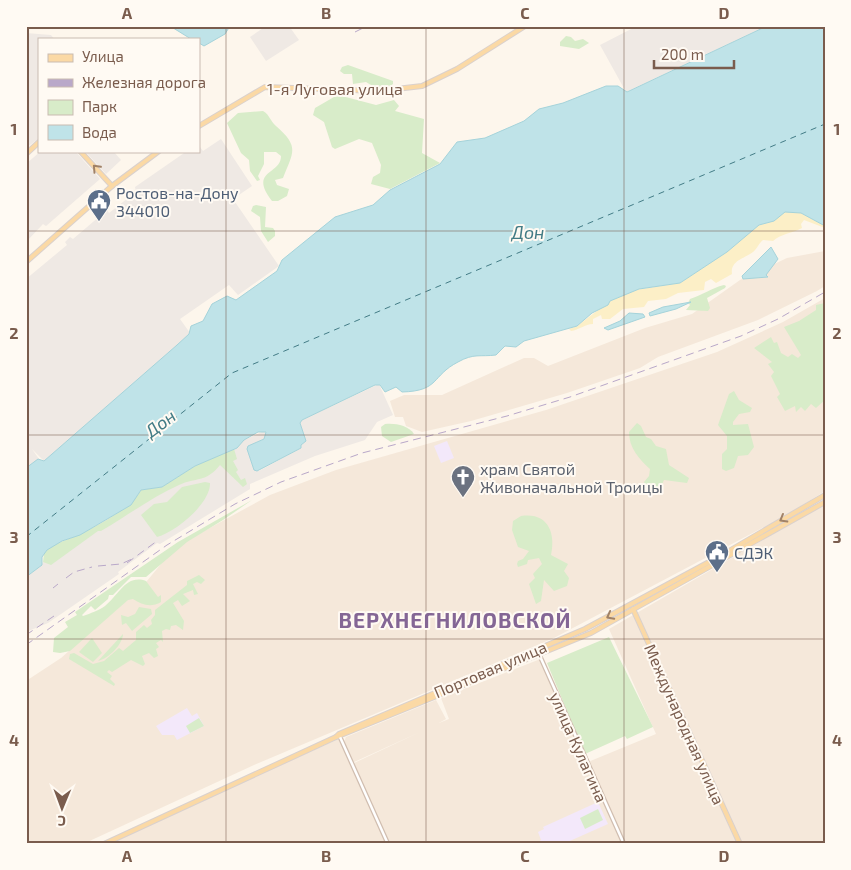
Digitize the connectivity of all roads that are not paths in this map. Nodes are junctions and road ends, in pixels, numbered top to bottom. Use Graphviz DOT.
graph roads {
  1 [pos="525,26"];
  2 [pos="200,125"];
  3 [pos="38,143"];
  4 [pos="81,152"];
  5 [pos="158,152"];
  6 [pos="26,154"];
  7 [pos="112,186"];
  8 [pos="26,262"];
  9 [pos="825,495"];
  10 [pos="825,502"];
  11 [pos="630,605"];
  12 [pos="633,610"];
  13 [pos="579,632"];
  14 [pos="582,637"];
  15 [pos="536,649"];
  16 [pos="539,655"];
  17 [pos="338,737"];
  18 [pos="104,844"];
  19 [pos="388,844"];
  20 [pos="624,844"];
  21 [pos="740,844"];
  1 -- 2 [label="main road, 1-я Луговая улица"];
  3 -- 6 [label="main road"];
  7 -- 4 [label="main road, one-way"];
  5 -- 7 [label="main road"];
  7 -- 8 [label="main road"];
  9 -- 11 [label="main road, Портовая улица, one-way"];
  10 -- 12 [label="main road, Портовая улица"];
  11 -- 12 [label="main road, Международная улица"];
  11 -- 13 [label="main road, Портовая улица, one-way"];
  12 -- 14 [label="main road, Портовая улица"];
  12 -- 21 [label="main road, Международная улица"];
  13 -- 14 [label="main road"];
  13 -- 15 [label="main road, Портовая улица"];
  14 -- 16 [label="main road, Портовая улица"];
  15 -- 16 [label="street, улица Кулагина"];
  15 -- 17 [label="main road, Портовая улица"];
  16 -- 17 [label="main road, Портовая улица"];
  16 -- 20 [label="street, улица Кулагина"];
  17 -- 18 [label="main road, Портовая улица"];
  17 -- 19 [label="street"];
}
